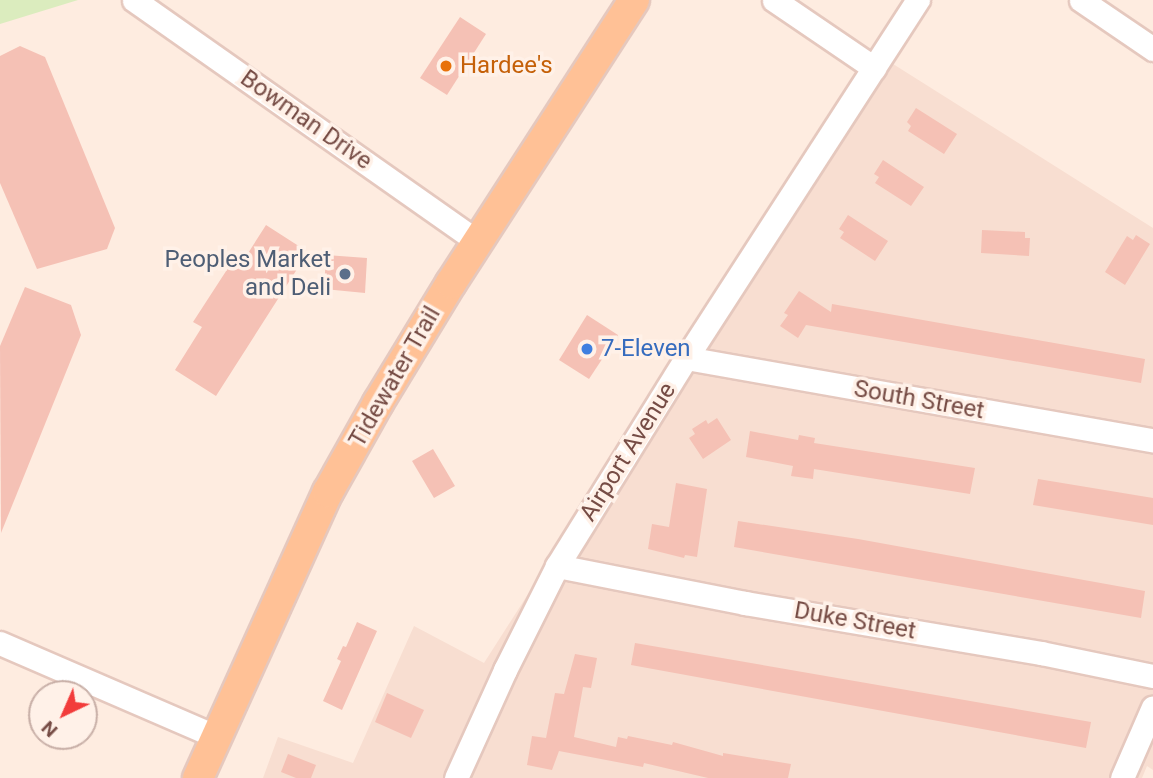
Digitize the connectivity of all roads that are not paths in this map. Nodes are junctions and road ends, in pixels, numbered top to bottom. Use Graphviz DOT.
graph roads {
  1 [pos="134,0"];
  2 [pos="634,0"];
  3 [pos="774,0"];
  4 [pos="919,0"];
  5 [pos="1081,0"];
  6 [pos="1153,49"];
  7 [pos="874,68"];
  8 [pos="477,241"];
  9 [pos="686,358"];
  10 [pos="1153,440"];
  11 [pos="557,566"];
  12 [pos="0,643"];
  13 [pos="1153,676"];
  14 [pos="1153,707"];
  15 [pos="215,736"];
  16 [pos="198,778"];
  17 [pos="456,778"];
  18 [pos="1122,778"];
  1 -- 8 [label="street, Bowman Drive"];
  2 -- 8 [label="main road, Tidewater Trail"];
  3 -- 7 [label="street"];
  4 -- 7 [label="street, Airport Avenue"];
  5 -- 6 [label="street"];
  7 -- 9 [label="street, Airport Avenue"];
  8 -- 15 [label="main road, Tidewater Trail"];
  9 -- 10 [label="street, South Street"];
  9 -- 11 [label="street, Airport Avenue"];
  11 -- 13 [label="street, Duke Street"];
  11 -- 17 [label="street, Airport Avenue"];
  12 -- 15 [label="street"];
  14 -- 18 [label="street"];
  15 -- 16 [label="main road, Tidewater Trail"];
}
